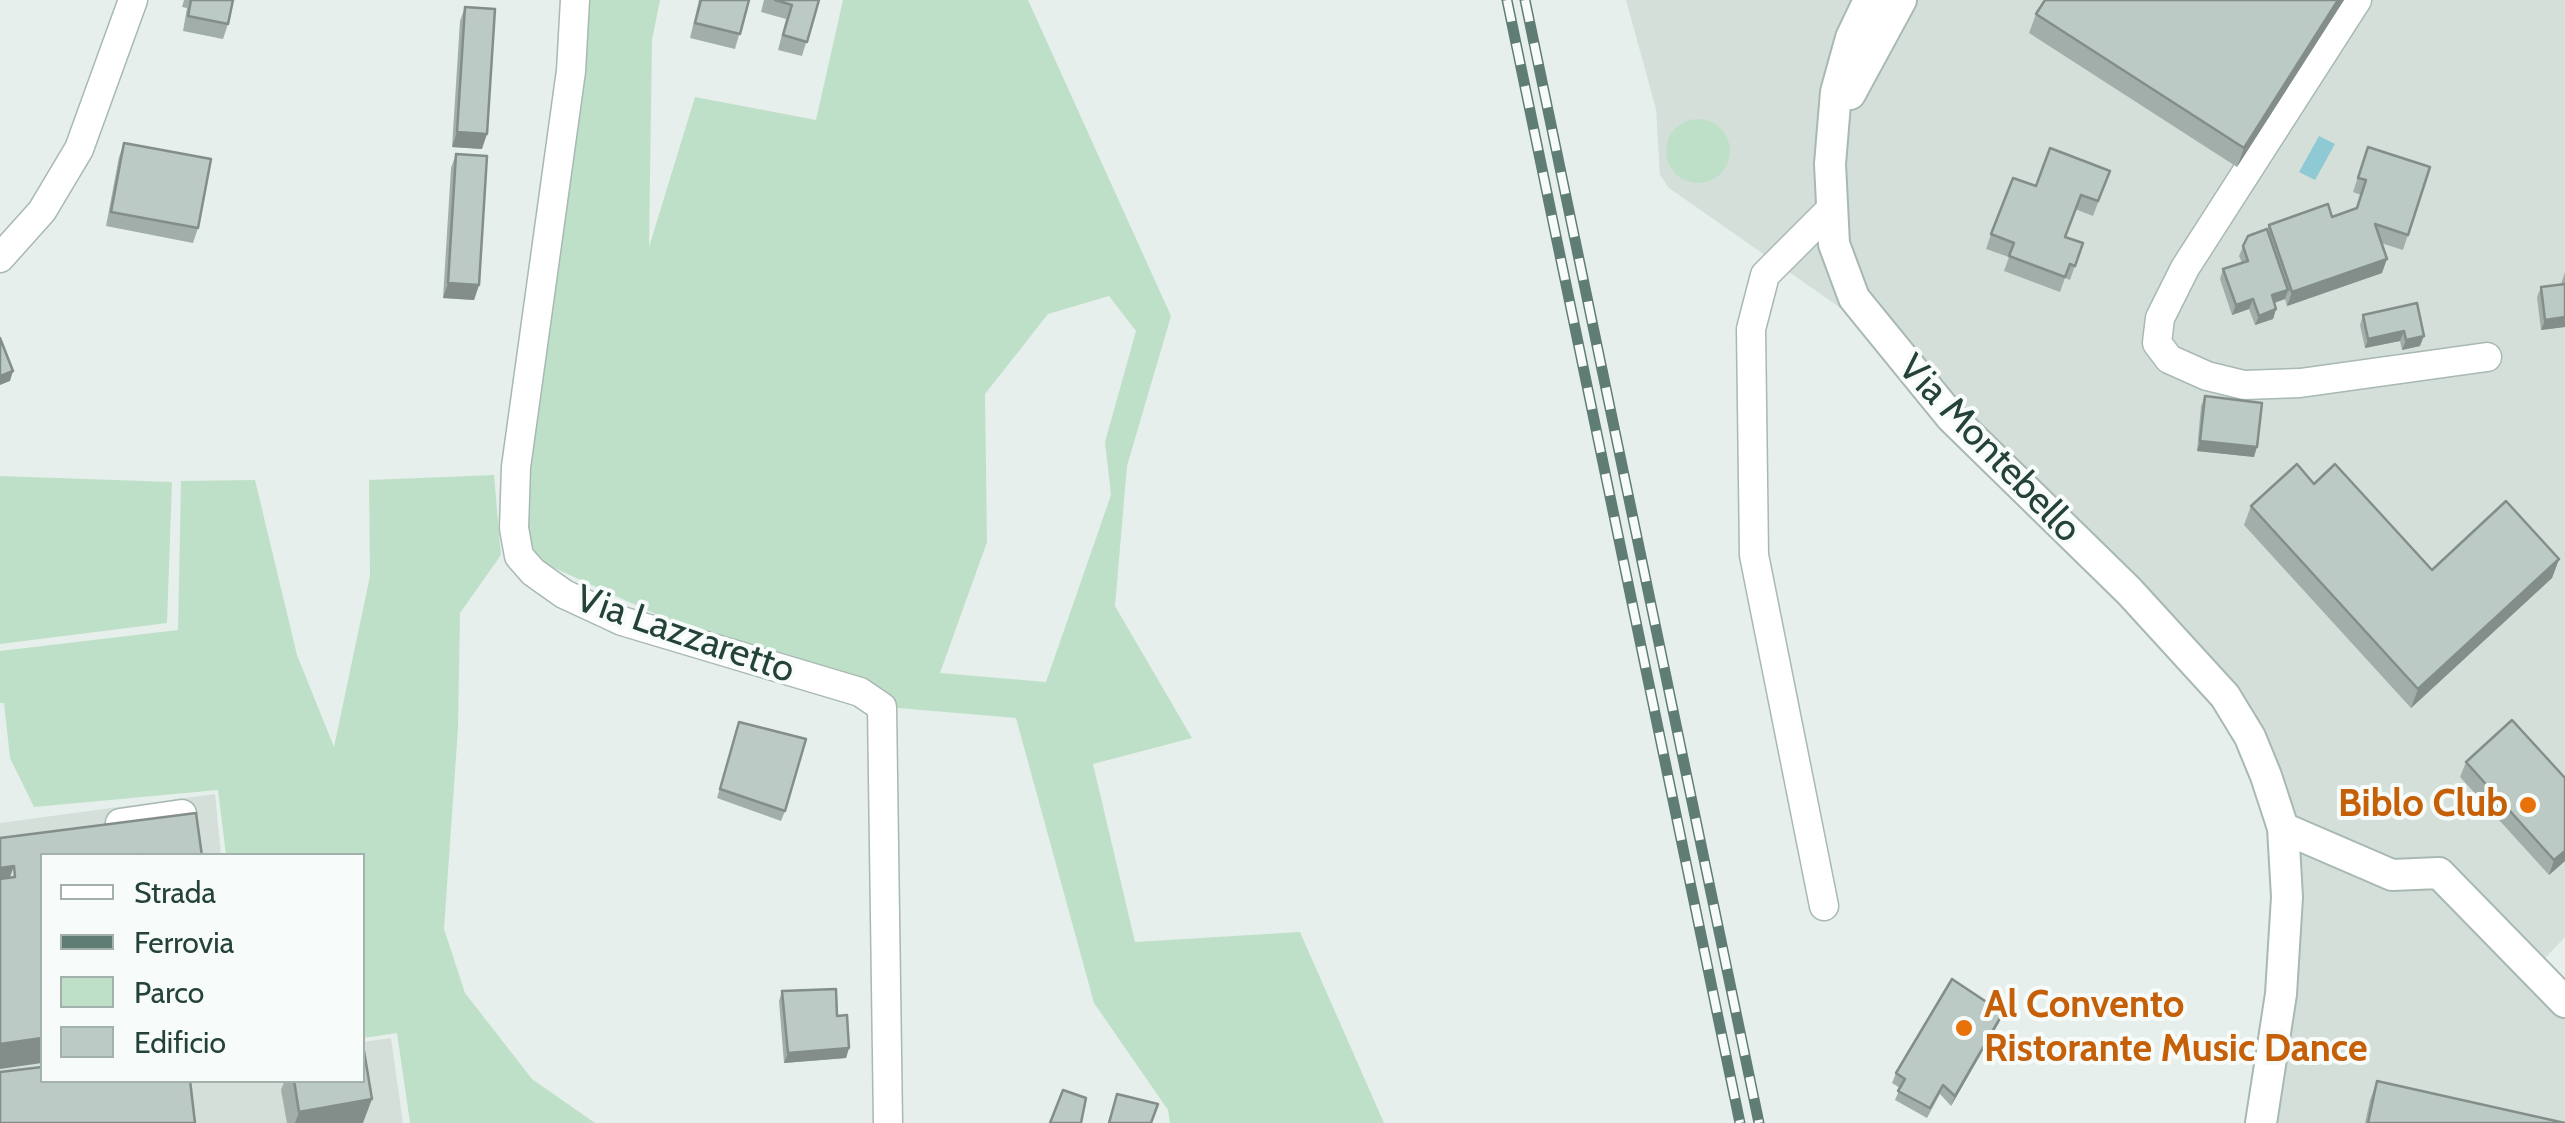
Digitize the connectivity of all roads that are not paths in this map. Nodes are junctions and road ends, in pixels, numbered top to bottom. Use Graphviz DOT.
graph roads {
  1 [pos="133,0"];
  2 [pos="576,0"];
  3 [pos="1869,0"];
  4 [pos="1901,0"];
  5 [pos="2358,0"];
  6 [pos="1830,164"];
  7 [pos="1829,210"];
  8 [pos="0,258"];
  9 [pos="2488,357"];
  10 [pos="182,814"];
  11 [pos="91,828"];
  12 [pos="2282,828"];
  13 [pos="1824,906"];
  14 [pos="2565,1002"];
  15 [pos="888,1123"];
  16 [pos="2261,1123"];
  1 -- 8 [label="street"];
  2 -- 15 [label="street, Via Lazzaretto"];
  3 -- 6 [label="street"];
  4 -- 6 [label="street"];
  5 -- 9 [label="street"];
  6 -- 7 [label="street, Via Montebello"];
  7 -- 12 [label="street, Via Montebello"];
  7 -- 13 [label="street"];
  10 -- 11 [label="street"];
  12 -- 14 [label="street"];
  12 -- 16 [label="street, Via Montebello"];
}
